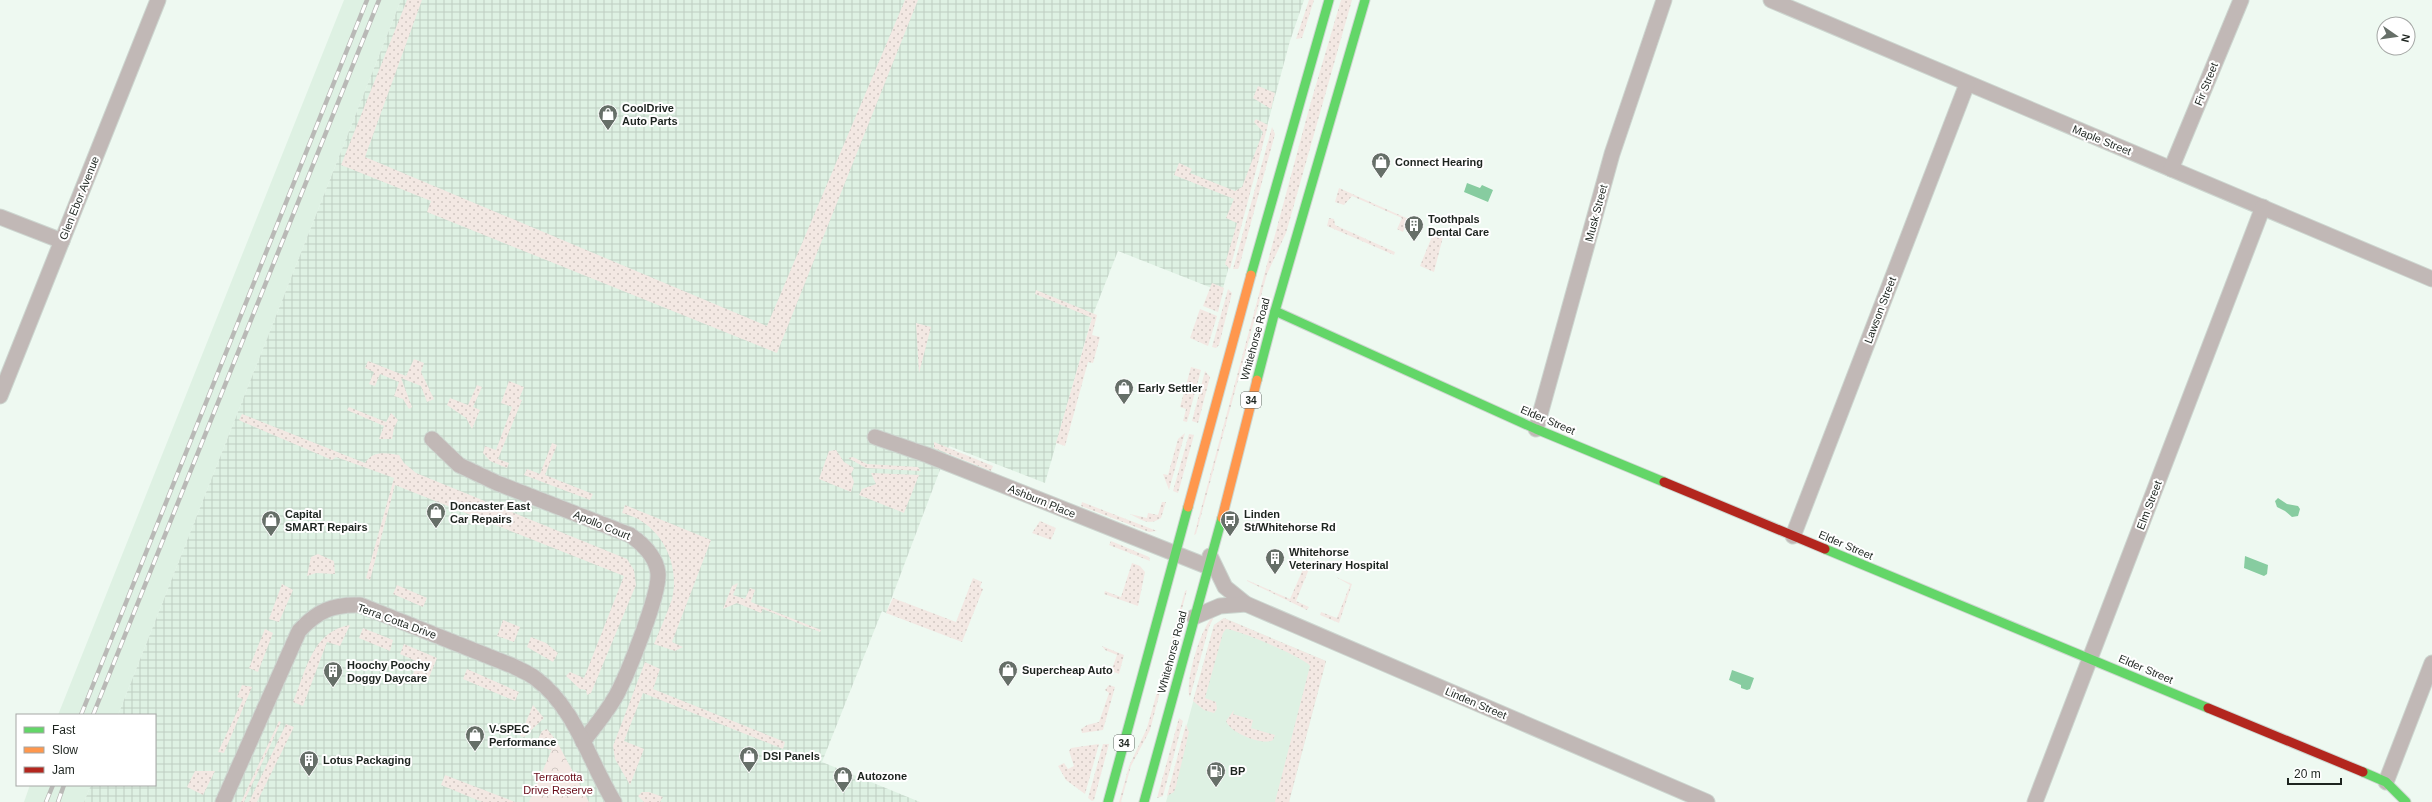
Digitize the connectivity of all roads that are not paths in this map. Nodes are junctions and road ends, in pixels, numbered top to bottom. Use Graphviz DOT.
graph roads {
  1 [pos="158,0"];
  2 [pos="1329,0"];
  3 [pos="1365,0"];
  4 [pos="1664,0"];
  5 [pos="1771,0"];
  6 [pos="2241,0"];
  7 [pos="1967,84"];
  8 [pos="2171,169"];
  9 [pos="2263,207"];
  10 [pos="0,217"];
  11 [pos="62,241"];
  12 [pos="2432,279"];
  13 [pos="1275,311"];
  14 [pos="0,396"];
  15 [pos="1536,429"];
  16 [pos="875,437"];
  17 [pos="432,439"];
  18 [pos="1793,536"];
  19 [pos="1175,554"];
  20 [pos="1209,561"];
  21 [pos="1246,604"];
  22 [pos="1194,617"];
  23 [pos="2090,659"];
  24 [pos="2432,663"];
  25 [pos="583,742"];
  26 [pos="2386,782"];
  27 [pos="223,802"];
  28 [pos="614,802"];
  29 [pos="1108,802"];
  30 [pos="1144,802"];
  31 [pos="1707,802"];
  32 [pos="2035,802"];
  33 [pos="2406,802"];
  1 -- 11 [label="street, Glen Ebor Avenue"];
  2 -- 19 [label="main road, Whitehorse Road / 34"];
  3 -- 13 [label="main road, Whitehorse Road / 34"];
  4 -- 15 [label="street, Musk Street"];
  5 -- 7 [label="street, Maple Street"];
  6 -- 8 [label="street, Fir Street"];
  7 -- 8 [label="street, Maple Street"];
  7 -- 18 [label="street, Lawson Street"];
  8 -- 9 [label="street, Maple Street"];
  9 -- 12 [label="street, Maple Street"];
  9 -- 23 [label="street, Elm Street"];
  10 -- 11 [label="street"];
  11 -- 14 [label="street, Glen Ebor Avenue"];
  13 -- 15 [label="main road, Elder Street"];
  13 -- 20 [label="main road, Whitehorse Road / 34"];
  15 -- 18 [label="main road, Elder Street"];
  16 -- 19 [label="street, Ashburn Place"];
  17 -- 25 [label="street, Apollo Court"];
  18 -- 23 [label="main road, Elder Street"];
  19 -- 20 [label="street, Ashburn Place"];
  19 -- 29 [label="main road, Whitehorse Road / 34"];
  20 -- 21 [label="street, Linden Street"];
  20 -- 22 [label="main road, Whitehorse Road / 34"];
  21 -- 22 [label="street, Linden Street"];
  21 -- 31 [label="street, Linden Street"];
  22 -- 30 [label="main road, Whitehorse Road / 34"];
  23 -- 26 [label="main road, Elder Street"];
  23 -- 32 [label="street, Elm Street"];
  24 -- 26 [label="street"];
  25 -- 27 [label="street, Terra Cotta Drive"];
  25 -- 28 [label="street, Terra Cotta Drive"];
  26 -- 33 [label="main road, Elder Street"];
}
